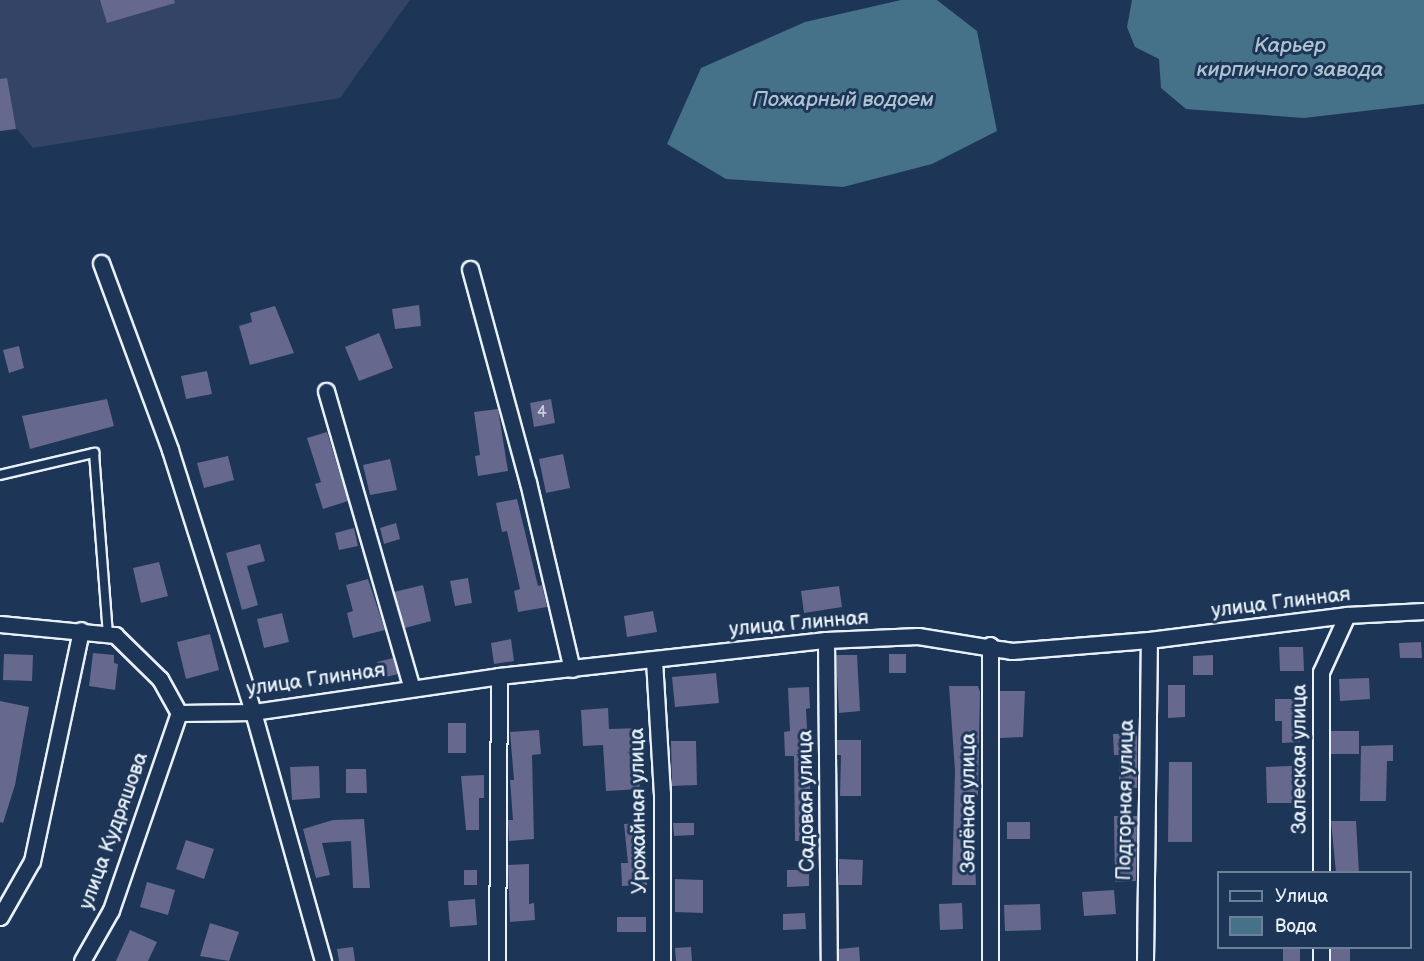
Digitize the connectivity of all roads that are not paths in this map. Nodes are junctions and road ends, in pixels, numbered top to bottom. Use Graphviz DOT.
graph roads {
  1 [pos="101,263"];
  2 [pos="470,270"];
  3 [pos="326,392"];
  4 [pos="0,476"];
  5 [pos="1424,611"];
  6 [pos="1347,615"];
  7 [pos="0,624"];
  8 [pos="81,630"];
  9 [pos="108,634"];
  10 [pos="826,640"];
  11 [pos="1149,640"];
  12 [pos="990,645"];
  13 [pos="654,660"];
  14 [pos="572,669"];
  15 [pos="499,676"];
  16 [pos="412,688"];
  17 [pos="253,712"];
  18 [pos="179,713"];
  19 [pos="1321,871"];
  20 [pos="0,918"];
  21 [pos="82,961"];
  22 [pos="322,961"];
  23 [pos="497,961"];
  24 [pos="662,961"];
  25 [pos="829,961"];
  26 [pos="990,961"];
  27 [pos="1145,961"];
  1 -- 17 [label="street"];
  2 -- 14 [label="street"];
  3 -- 16 [label="street"];
  4 -- 9 [label="lane"];
  5 -- 6 [label="street, улица Глинная"];
  6 -- 11 [label="street, улица Глинная"];
  6 -- 19 [label="street, Залеская улица"];
  7 -- 8 [label="street"];
  8 -- 9 [label="street"];
  8 -- 20 [label="street"];
  9 -- 18 [label="street"];
  10 -- 12 [label="street, улица Глинная"];
  10 -- 13 [label="street, улица Глинная"];
  10 -- 25 [label="street, Садовая улица"];
  11 -- 12 [label="street, улица Глинная"];
  11 -- 27 [label="street, Подгорная улица"];
  12 -- 26 [label="street, Зелёная улица"];
  13 -- 14 [label="street, улица Глинная"];
  13 -- 24 [label="street, Урожайная улица"];
  14 -- 15 [label="street, улица Глинная"];
  15 -- 16 [label="street, улица Глинная"];
  15 -- 23 [label="street"];
  16 -- 17 [label="street, улица Глинная"];
  17 -- 18 [label="street, улица Глинная"];
  17 -- 22 [label="street"];
  18 -- 21 [label="street, улица Кудряшова"];
}
